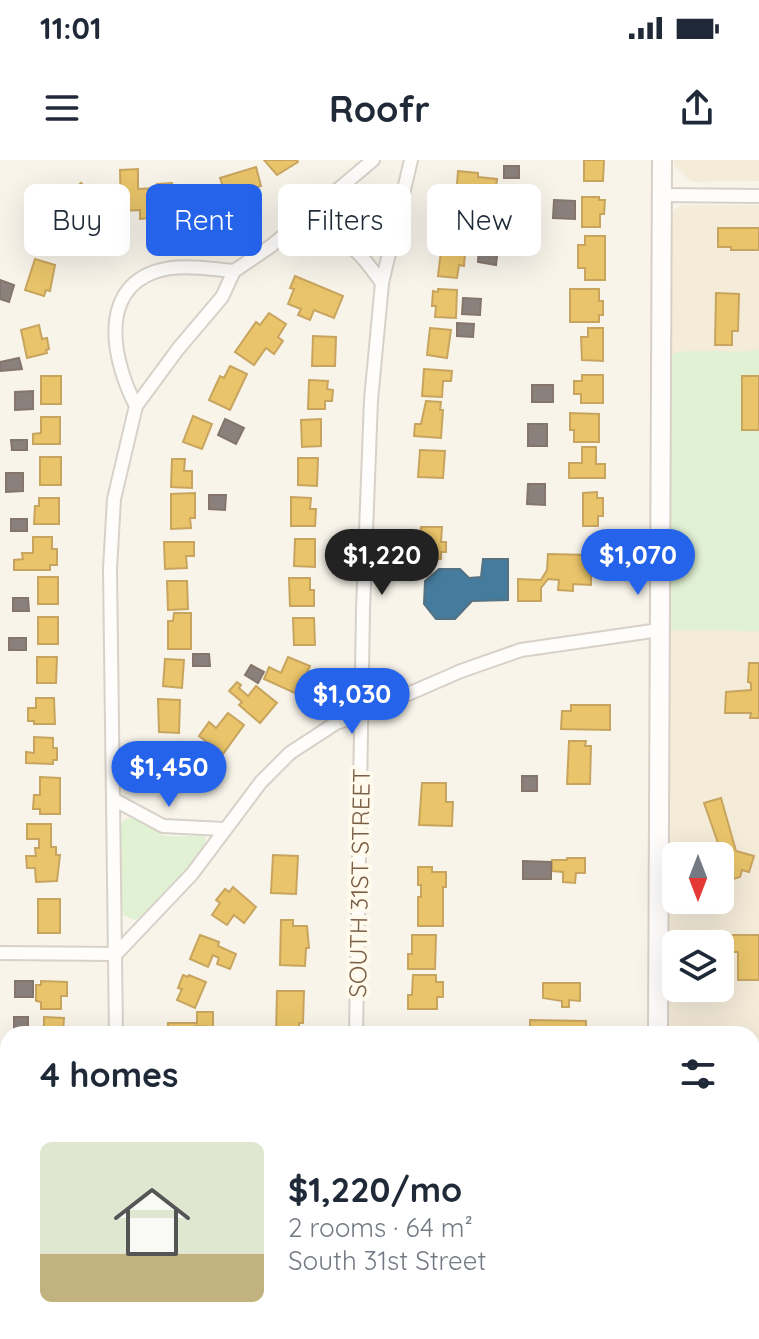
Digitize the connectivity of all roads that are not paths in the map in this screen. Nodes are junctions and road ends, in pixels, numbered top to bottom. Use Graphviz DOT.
graph roads {
  1 [pos="373,160"];
  2 [pos="411,160"];
  3 [pos="662,160"];
  4 [pos="344,184"];
  5 [pos="662,195"];
  6 [pos="759,196"];
  7 [pos="278,239"];
  8 [pos="363,256"];
  9 [pos="234,271"];
  10 [pos="382,283"];
  11 [pos="136,406"];
  12 [pos="659,630"];
  13 [pos="362,714"];
  14 [pos="113,799"];
  15 [pos="224,829"];
  16 [pos="0,953"];
  17 [pos="116,954"];
  18 [pos="116,1026"];
  19 [pos="356,1026"];
  20 [pos="658,1026"];
  1 -- 4 [label="street"];
  2 -- 10 [label="street, SOUTH 31ST STREET"];
  3 -- 5 [label="street"];
  5 -- 6 [label="street"];
  5 -- 12 [label="street"];
  7 -- 9 [label="street"];
  8 -- 10 [label="street"];
  9 -- 11 [label="street"];
  9 -- 11 [label="street"];
  10 -- 13 [label="street, SOUTH 31ST STREET"];
  11 -- 14 [label="street"];
  12 -- 13 [label="street"];
  12 -- 20 [label="street"];
  13 -- 15 [label="street"];
  13 -- 19 [label="street, SOUTH 31ST STREET"];
  14 -- 15 [label="street"];
  14 -- 17 [label="street"];
  15 -- 17 [label="street"];
  16 -- 17 [label="street"];
  17 -- 18 [label="street"];
}
